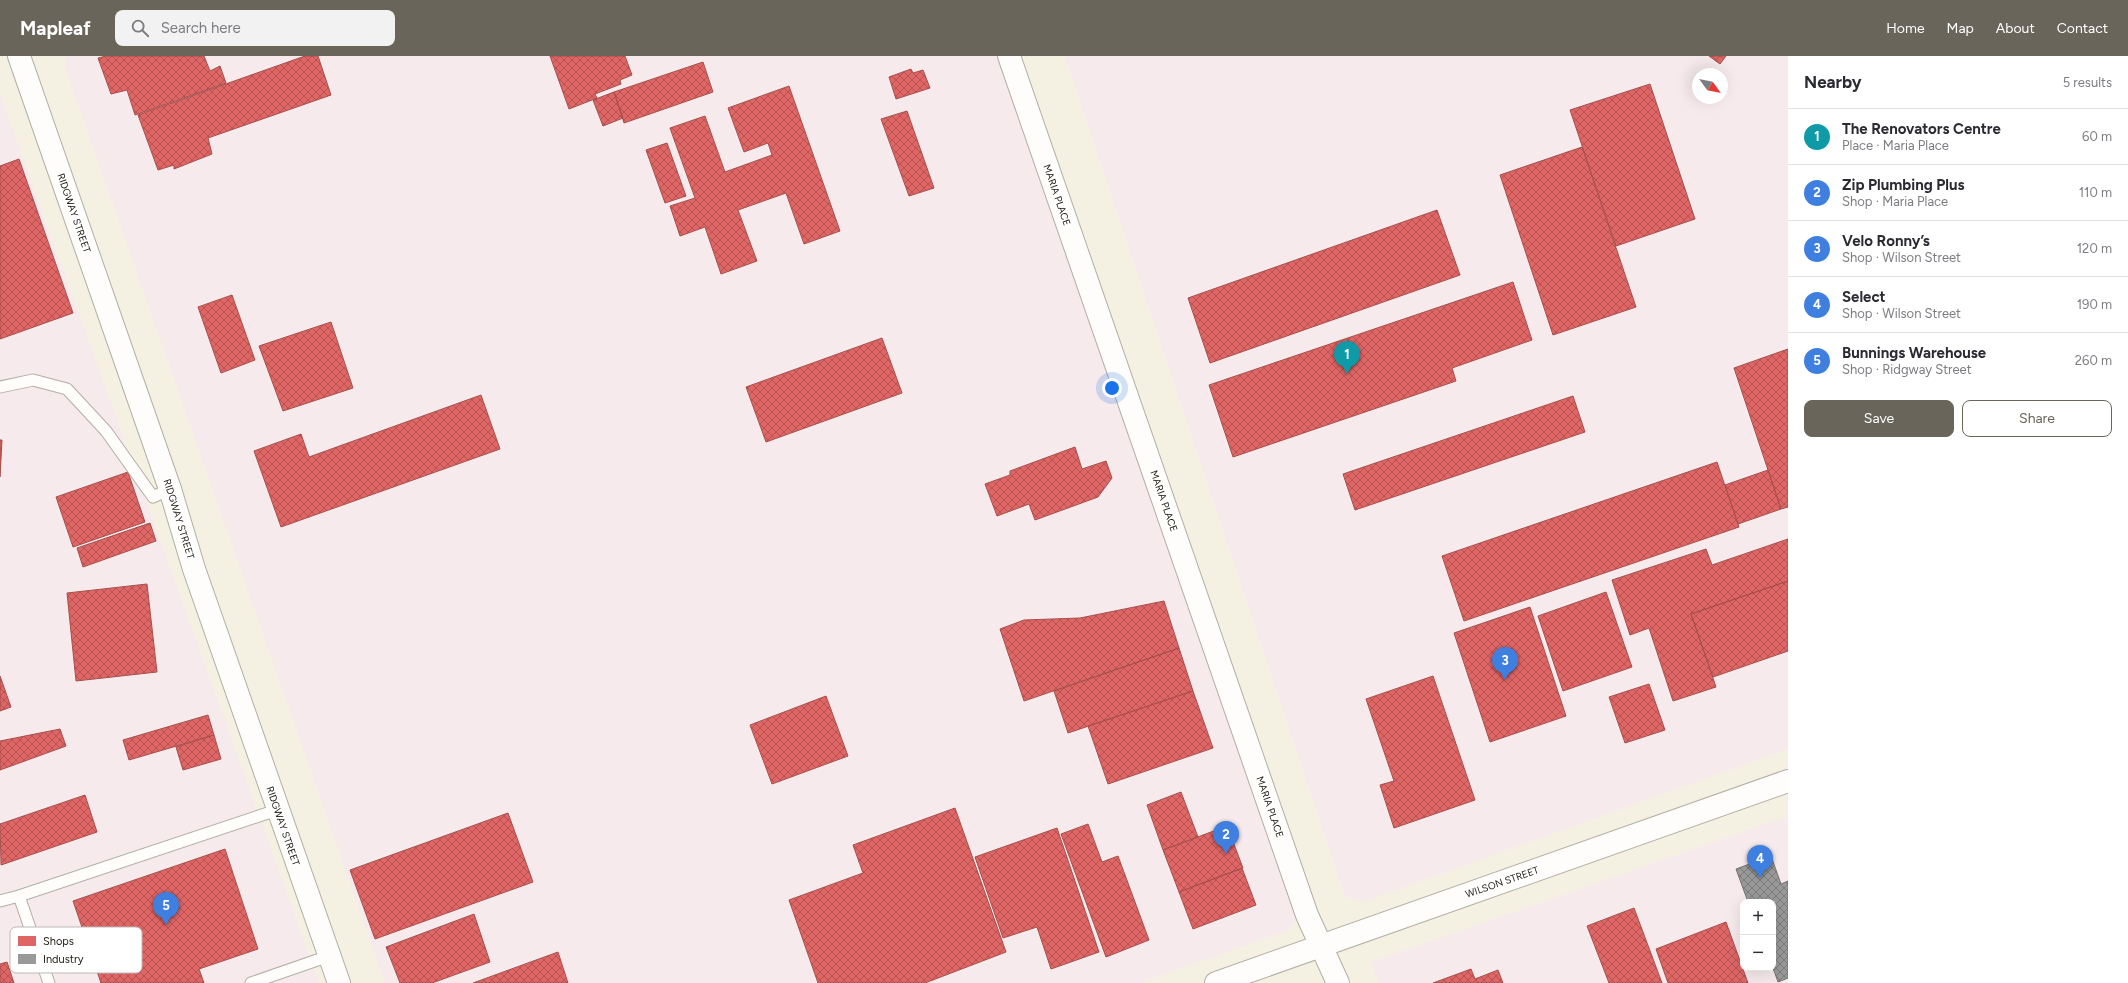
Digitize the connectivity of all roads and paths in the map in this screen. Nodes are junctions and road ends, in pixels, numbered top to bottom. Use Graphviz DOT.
graph roads {
  1 [pos="19,56"];
  2 [pos="1009,56"];
  3 [pos="0,387"];
  4 [pos="170,489"];
  5 [pos="1788,781"];
  6 [pos="277,810"];
  7 [pos="19,896"];
  8 [pos="0,901"];
  9 [pos="30,927"];
  10 [pos="1321,946"];
  11 [pos="329,956"];
  12 [pos="46,973"];
  13 [pos="50,983"];
  14 [pos="251,983"];
  15 [pos="338,983"];
  16 [pos="1216,983"];
  17 [pos="1338,983"];
  1 -- 4 [label="street, RIDGWAY STREET"];
  2 -- 10 [label="street, MARIA PLACE"];
  3 -- 4 [label="lane"];
  4 -- 6 [label="street, RIDGWAY STREET"];
  5 -- 10 [label="street, WILSON STREET"];
  6 -- 7 [label="lane"];
  6 -- 11 [label="street, RIDGWAY STREET"];
  7 -- 8 [label="lane"];
  7 -- 9 [label="lane"];
  10 -- 16 [label="street, WILSON STREET"];
  10 -- 17 [label="street, MARIA PLACE"];
  11 -- 14 [label="lane"];
  11 -- 15 [label="street, RIDGWAY STREET"];
  12 -- 13 [label="lane"];
}
